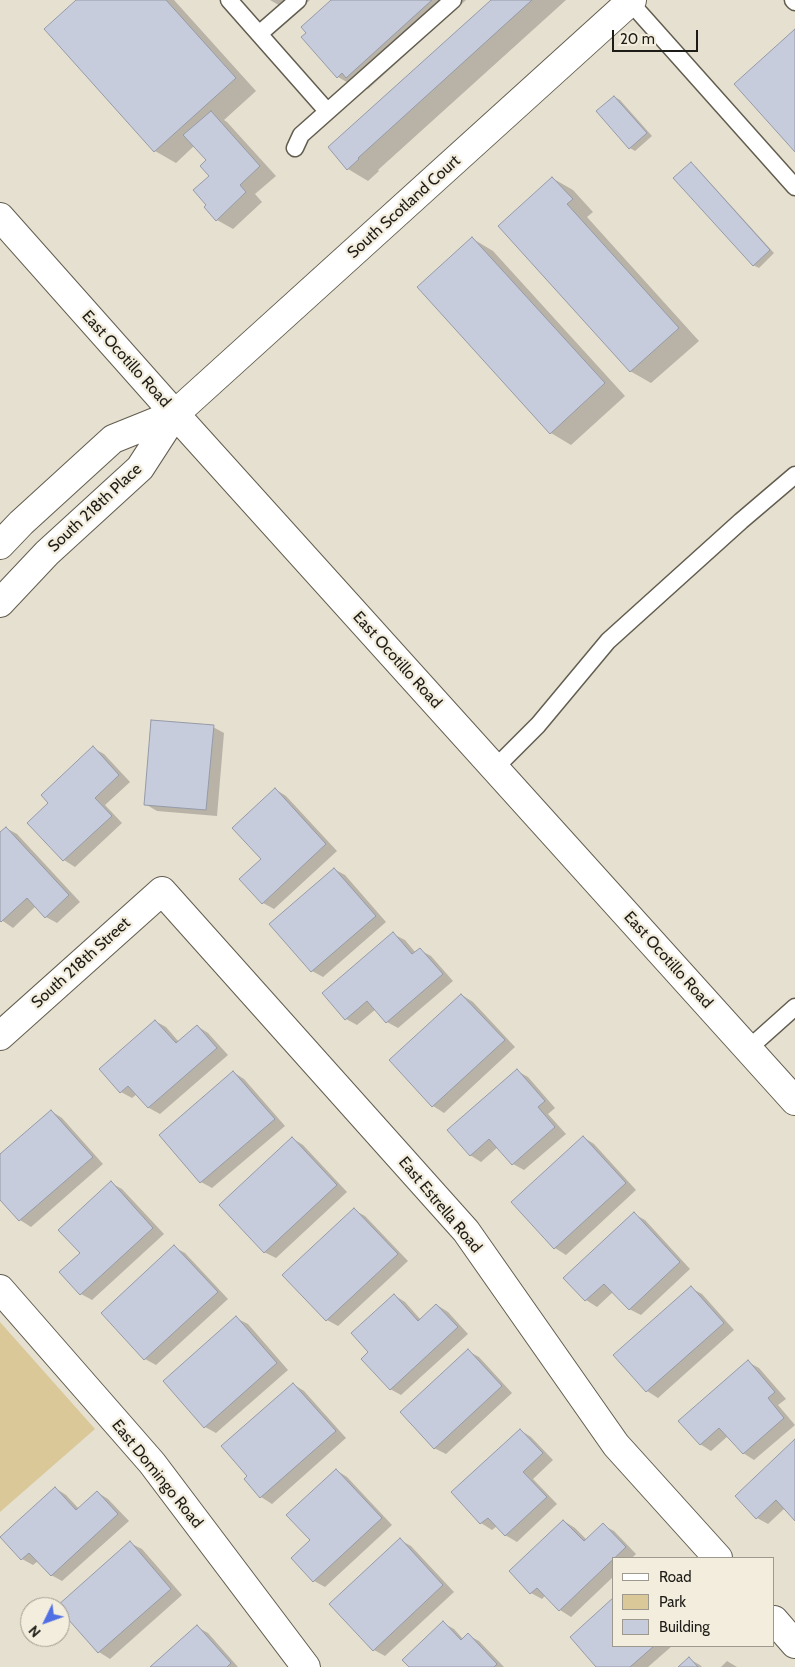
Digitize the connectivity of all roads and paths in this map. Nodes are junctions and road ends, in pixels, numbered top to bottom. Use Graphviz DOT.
graph roads {
  1 [pos="229,0"];
  2 [pos="298,0"];
  3 [pos="453,0"];
  4 [pos="631,1"];
  5 [pos="259,34"];
  6 [pos="327,111"];
  7 [pos="295,148"];
  8 [pos="795,187"];
  9 [pos="0,217"];
  10 [pos="175,414"];
  11 [pos="795,475"];
  12 [pos="0,544"];
  13 [pos="0,603"];
  14 [pos="495,768"];
  15 [pos="162,891"];
  16 [pos="795,1007"];
  17 [pos="0,1036"];
  18 [pos="748,1049"];
  19 [pos="795,1101"];
  20 [pos="0,1289"];
  21 [pos="717,1557"];
  22 [pos="775,1621"];
  23 [pos="795,1644"];
  24 [pos="306,1667"];
  1 -- 5 [label="lane"];
  2 -- 5 [label="lane"];
  3 -- 6 [label="lane"];
  4 -- 8 [label="lane"];
  4 -- 10 [label="street, South Scotland Court"];
  5 -- 6 [label="lane"];
  6 -- 7 [label="lane"];
  9 -- 10 [label="street, East Ocotillo Road"];
  10 -- 12 [label="street"];
  10 -- 13 [label="street, South 218th Place"];
  10 -- 14 [label="street, East Ocotillo Road"];
  11 -- 14 [label="lane"];
  14 -- 18 [label="street, East Ocotillo Road"];
  15 -- 17 [label="street, South 218th Street"];
  15 -- 21 [label="street, East Estrella Road"];
  16 -- 18 [label="lane"];
  18 -- 19 [label="street, East Ocotillo Road"];
  20 -- 24 [label="street, East Domingo Road"];
  22 -- 23 [label="street"];
}
